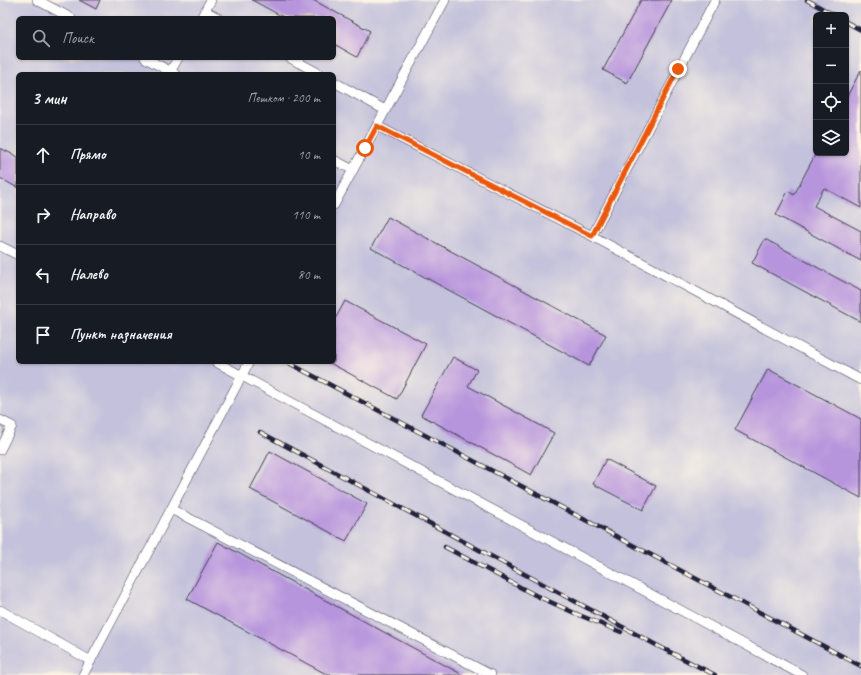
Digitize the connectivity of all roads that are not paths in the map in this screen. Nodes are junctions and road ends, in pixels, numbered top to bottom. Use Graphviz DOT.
graph roads {
  1 [pos="37,0"];
  2 [pos="211,0"];
  3 [pos="445,0"];
  4 [pos="715,0"];
  5 [pos="203,15"];
  6 [pos="67,16"];
  7 [pos="148,60"];
  8 [pos="177,60"];
  9 [pos="294,60"];
  10 [pos="169,72"];
  11 [pos="171,72"];
  12 [pos="316,72"];
  13 [pos="336,83"];
  14 [pos="385,110"];
  15 [pos="377,126"];
  16 [pos="336,161"];
  17 [pos="353,170"];
  18 [pos="336,201"];
  19 [pos="592,236"];
  20 [pos="0,246"];
  21 [pos="16,255"];
  22 [pos="220,364"];
  23 [pos="248,364"];
  24 [pos="241,376"];
  25 [pos="861,380"];
  26 [pos="0,420"];
  27 [pos="0,450"];
  28 [pos="171,509"];
  29 [pos="0,610"];
  30 [pos="91,661"];
  31 [pos="83,675"];
  32 [pos="491,675"];
  33 [pos="802,675"];
  1 -- 6 [label="lane"];
  2 -- 5 [label="lane"];
  3 -- 14 [label="lane"];
  4 -- 19 [label="lane"];
  7 -- 10 [label="lane"];
  8 -- 11 [label="lane"];
  9 -- 12 [label="lane"];
  13 -- 14 [label="lane"];
  14 -- 15 [label="lane"];
  15 -- 17 [label="lane"];
  15 -- 19 [label="lane"];
  16 -- 17 [label="lane"];
  17 -- 18 [label="lane"];
  19 -- 25 [label="lane"];
  20 -- 21 [label="lane"];
  22 -- 24 [label="lane"];
  23 -- 24 [label="lane"];
  24 -- 28 [label="lane"];
  24 -- 33 [label="lane"];
  26 -- 27 [label="lane"];
  28 -- 30 [label="lane"];
  28 -- 32 [label="lane"];
  29 -- 30 [label="lane"];
  30 -- 31 [label="lane"];
}
